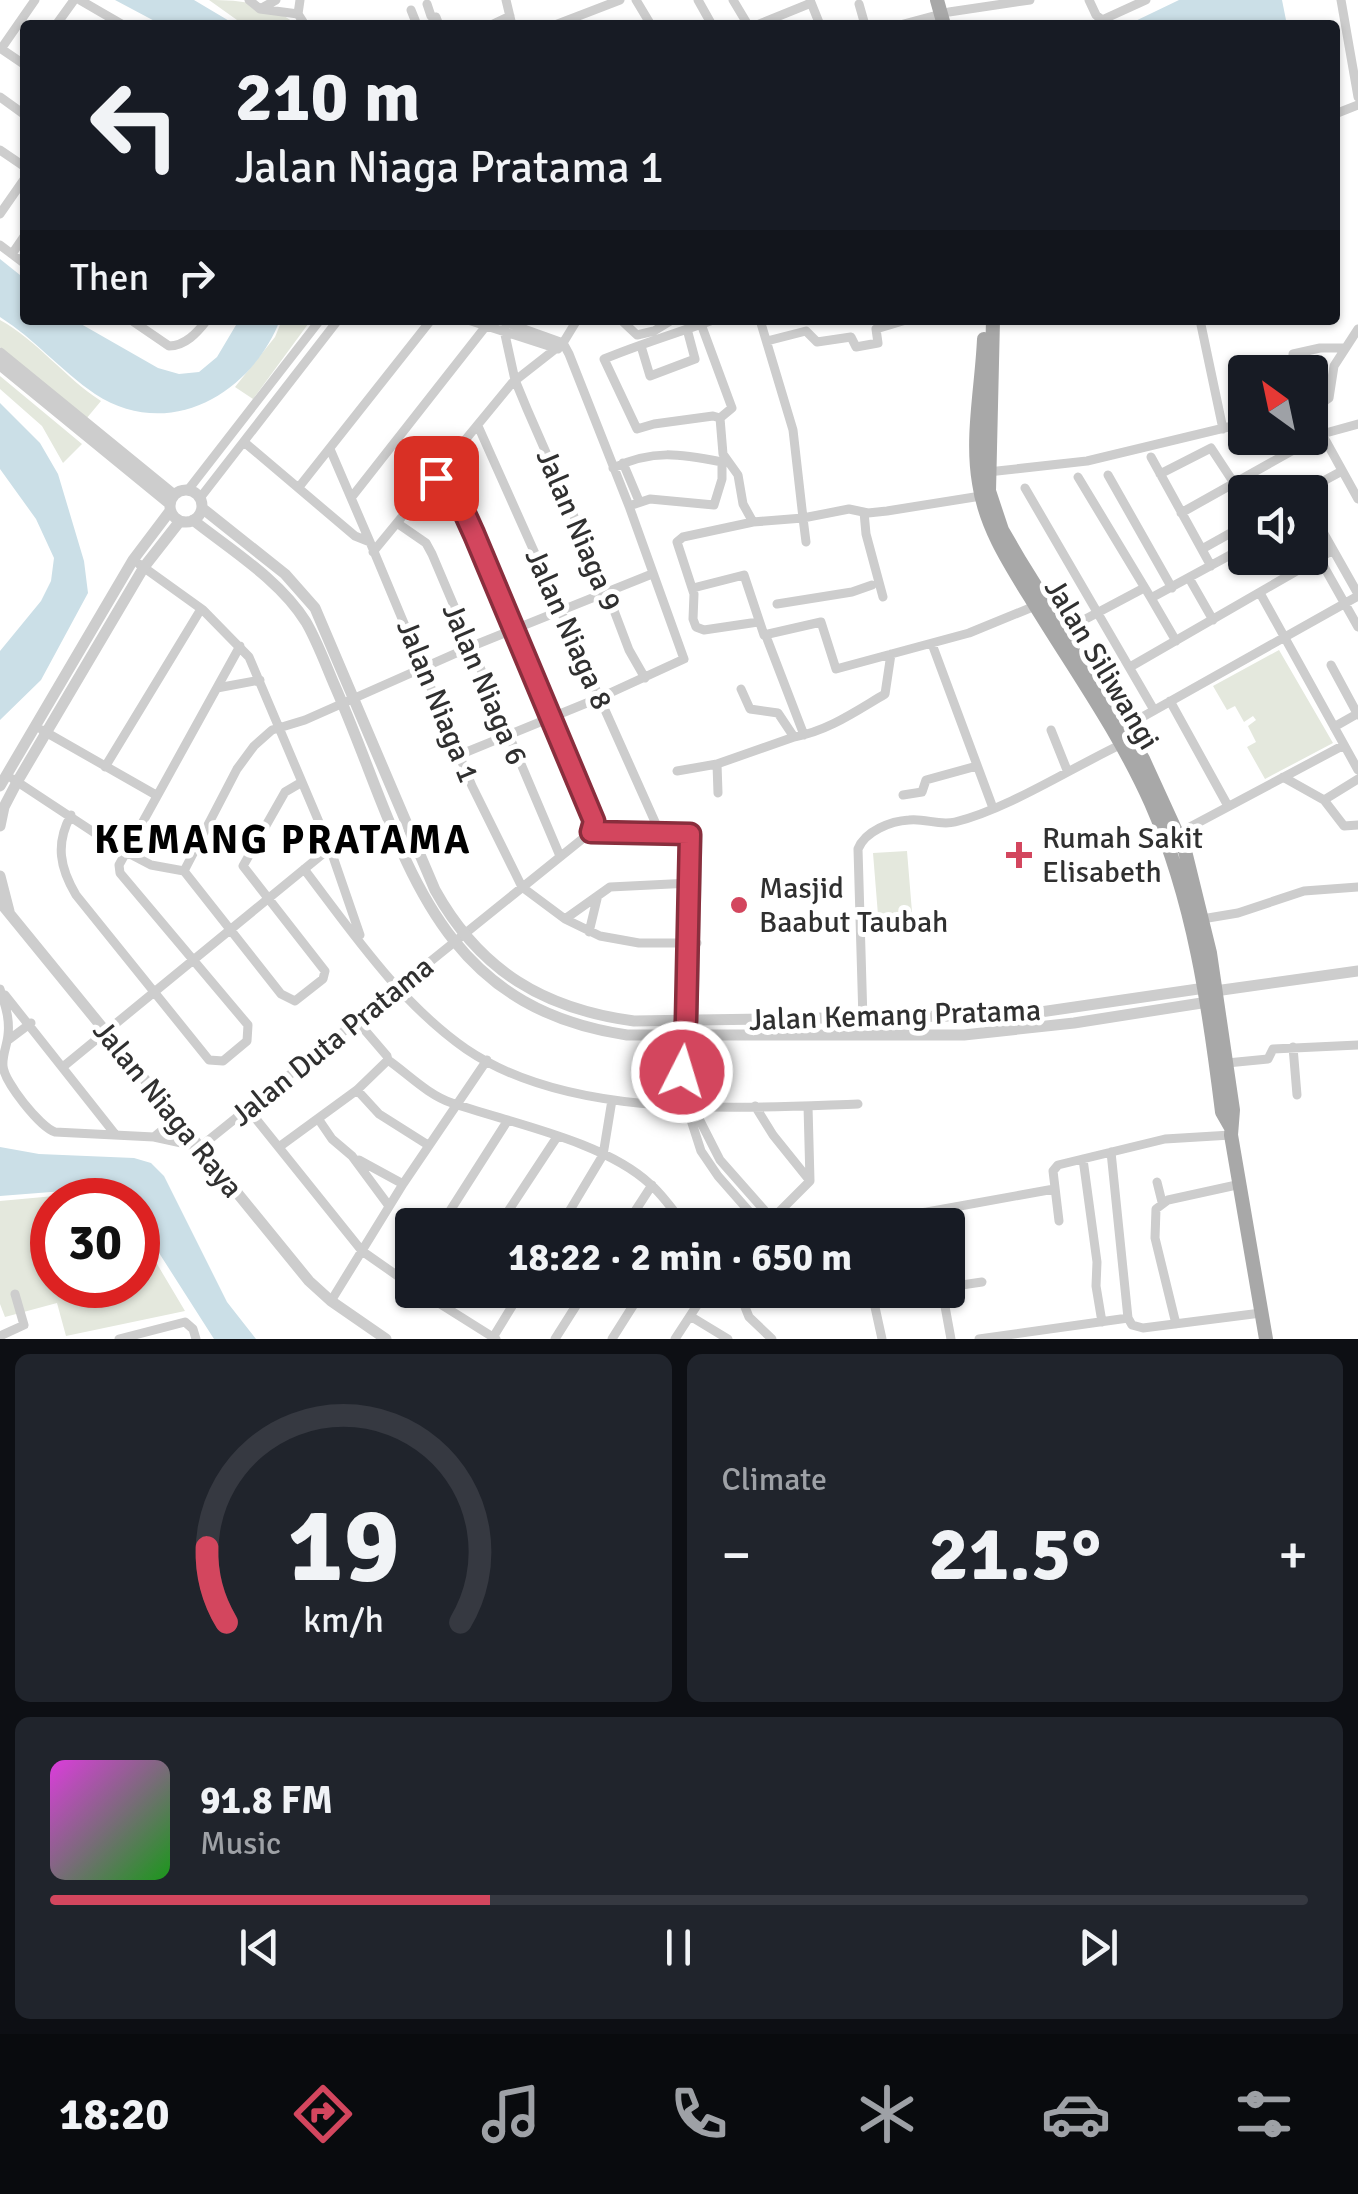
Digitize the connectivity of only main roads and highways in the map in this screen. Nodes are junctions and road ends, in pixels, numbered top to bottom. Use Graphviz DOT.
graph roads {
  1 [pos="989,325"];
  2 [pos="988,349"];
  3 [pos="1120,735"];
  4 [pos="1172,836"];
  5 [pos="1203,995"];
  6 [pos="1217,1033"];
  7 [pos="1231,1130"];
  8 [pos="1266,1339"];
  1 -- 2 [label="main road, Jalan Siliwangi"];
  2 -- 3 [label="main road, Jalan Siliwangi"];
  2 -- 3 [label="main road, Jalan Siliwangi"];
  3 -- 4 [label="main road, Jalan Siliwangi"];
  4 -- 5 [label="main road, Jalan Siliwangi"];
  4 -- 5 [label="main road, Jalan Siliwangi"];
  5 -- 6 [label="main road, Jalan Siliwangi"];
  6 -- 7 [label="main road"];
  6 -- 7 [label="main road"];
  7 -- 8 [label="main road"];
}
